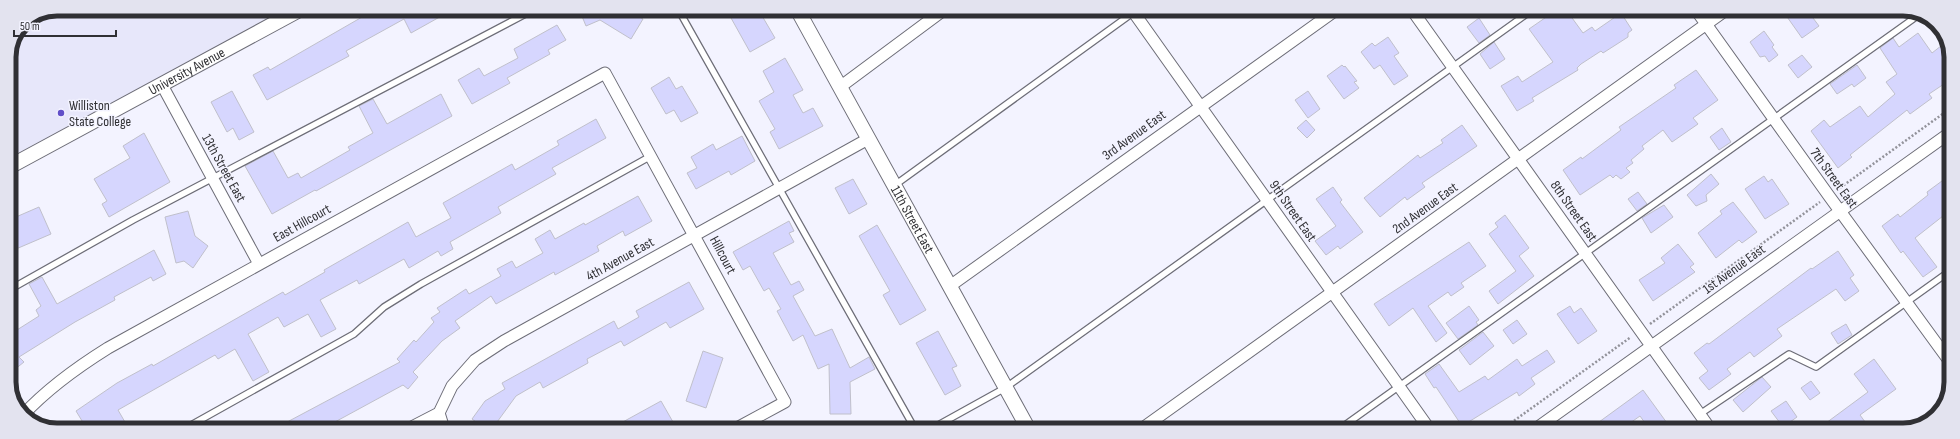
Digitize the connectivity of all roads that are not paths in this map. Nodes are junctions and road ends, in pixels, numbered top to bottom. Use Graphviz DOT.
graph roads {
  1 [pos="288,16"];
  2 [pos="522,16"];
  3 [pos="682,16"];
  4 [pos="801,16"];
  5 [pos="937,16"];
  6 [pos="1126,16"];
  7 [pos="1138,16"];
  8 [pos="1328,16"];
  9 [pos="1416,16"];
  10 [pos="1524,16"];
  11 [pos="1700,16"];
  12 [pos="1717,16"];
  13 [pos="1915,18"];
  14 [pos="1706,24"];
  15 [pos="1453,67"];
  16 [pos="605,73"];
  17 [pos="162,86"];
  18 [pos="840,87"];
  19 [pos="1201,106"];
  20 [pos="1774,120"];
  21 [pos="1944,137"];
  22 [pos="868,139"];
  23 [pos="652,156"];
  24 [pos="1518,159"];
  25 [pos="16,163"];
  26 [pos="213,179"];
  27 [pos="895,185"];
  28 [pos="780,188"];
  29 [pos="1267,200"];
  30 [pos="1840,212"];
  31 [pos="695,235"];
  32 [pos="1585,253"];
  33 [pos="259,264"];
  34 [pos="1944,275"];
  35 [pos="16,286"];
  36 [pos="950,286"];
  37 [pos="1332,292"];
  38 [pos="1906,302"];
  39 [pos="1652,346"];
  40 [pos="1944,354"];
  41 [pos="1399,386"];
  42 [pos="1005,388"];
  43 [pos="27,410"];
  44 [pos="439,413"];
  45 [pos="1700,414"];
  46 [pos="195,423"];
  47 [pos="420,423"];
  48 [pos="442,423"];
  49 [pos="746,423"];
  50 [pos="911,423"];
  51 [pos="942,423"];
  52 [pos="1025,423"];
  53 [pos="1150,423"];
  54 [pos="1348,423"];
  55 [pos="1425,423"];
  56 [pos="1544,423"];
  57 [pos="1706,423"];
  1 -- 17 [label="street, University Avenue"];
  2 -- 26 [label="lane"];
  3 -- 28 [label="lane"];
  4 -- 18 [label="street, 11th Street East"];
  5 -- 18 [label="street"];
  6 -- 27 [label="lane"];
  7 -- 19 [label="street, 9th Street East"];
  8 -- 19 [label="street, 3rd Avenue East"];
  9 -- 15 [label="street, 8th Street East"];
  10 -- 15 [label="lane"];
  11 -- 14 [label="street, 7th Street East"];
  12 -- 14 [label="street, 2nd Avenue East"];
  13 -- 20 [label="lane"];
  14 -- 20 [label="street, 7th Street East"];
  14 -- 24 [label="street, 2nd Avenue East"];
  15 -- 24 [label="street, 8th Street East"];
  15 -- 29 [label="lane"];
  16 -- 23 [label="street, Hillcourt"];
  16 -- 33 [label="street, East Hillcourt"];
  17 -- 25 [label="street, University Avenue"];
  17 -- 26 [label="street, 13th Street East"];
  18 -- 22 [label="street, 11th Street East"];
  19 -- 29 [label="street, 9th Street East"];
  19 -- 36 [label="street, 3rd Avenue East"];
  20 -- 30 [label="street, 7th Street East"];
  20 -- 32 [label="lane"];
  21 -- 30 [label="street, 1st Avenue East"];
  22 -- 27 [label="street, 11th Street East"];
  22 -- 28 [label="street, 4th Avenue East"];
  23 -- 31 [label="street, Hillcourt"];
  23 -- 46 [label="lane"];
  24 -- 32 [label="street, 8th Street East"];
  24 -- 37 [label="street, 2nd Avenue East"];
  26 -- 33 [label="street, 13th Street East"];
  26 -- 35 [label="lane"];
  27 -- 36 [label="street, 11th Street East"];
  28 -- 31 [label="street, 4th Avenue East"];
  28 -- 50 [label="lane"];
  29 -- 37 [label="street, 9th Street East"];
  29 -- 42 [label="lane"];
  30 -- 38 [label="street, 7th Street East"];
  30 -- 39 [label="street, 1st Avenue East"];
  31 -- 44 [label="street, 4th Avenue East"];
  31 -- 49 [label="street, Hillcourt"];
  32 -- 39 [label="street, 8th Street East"];
  32 -- 41 [label="lane"];
  33 -- 43 [label="street, East Hillcourt"];
  34 -- 38 [label="lane"];
  36 -- 42 [label="street, 11th Street East"];
  37 -- 41 [label="street, 9th Street East"];
  37 -- 53 [label="street, 2nd Avenue East"];
  38 -- 40 [label="street, 7th Street East"];
  38 -- 45 [label="lane"];
  39 -- 45 [label="street, 8th Street East"];
  39 -- 56 [label="street, 1st Avenue East"];
  41 -- 54 [label="lane"];
  41 -- 55 [label="street, 9th Street East"];
  42 -- 51 [label="lane"];
  42 -- 52 [label="street, 11th Street East"];
  44 -- 47 [label="street"];
  44 -- 48 [label="street"];
  45 -- 57 [label="street, 8th Street East"];
}
